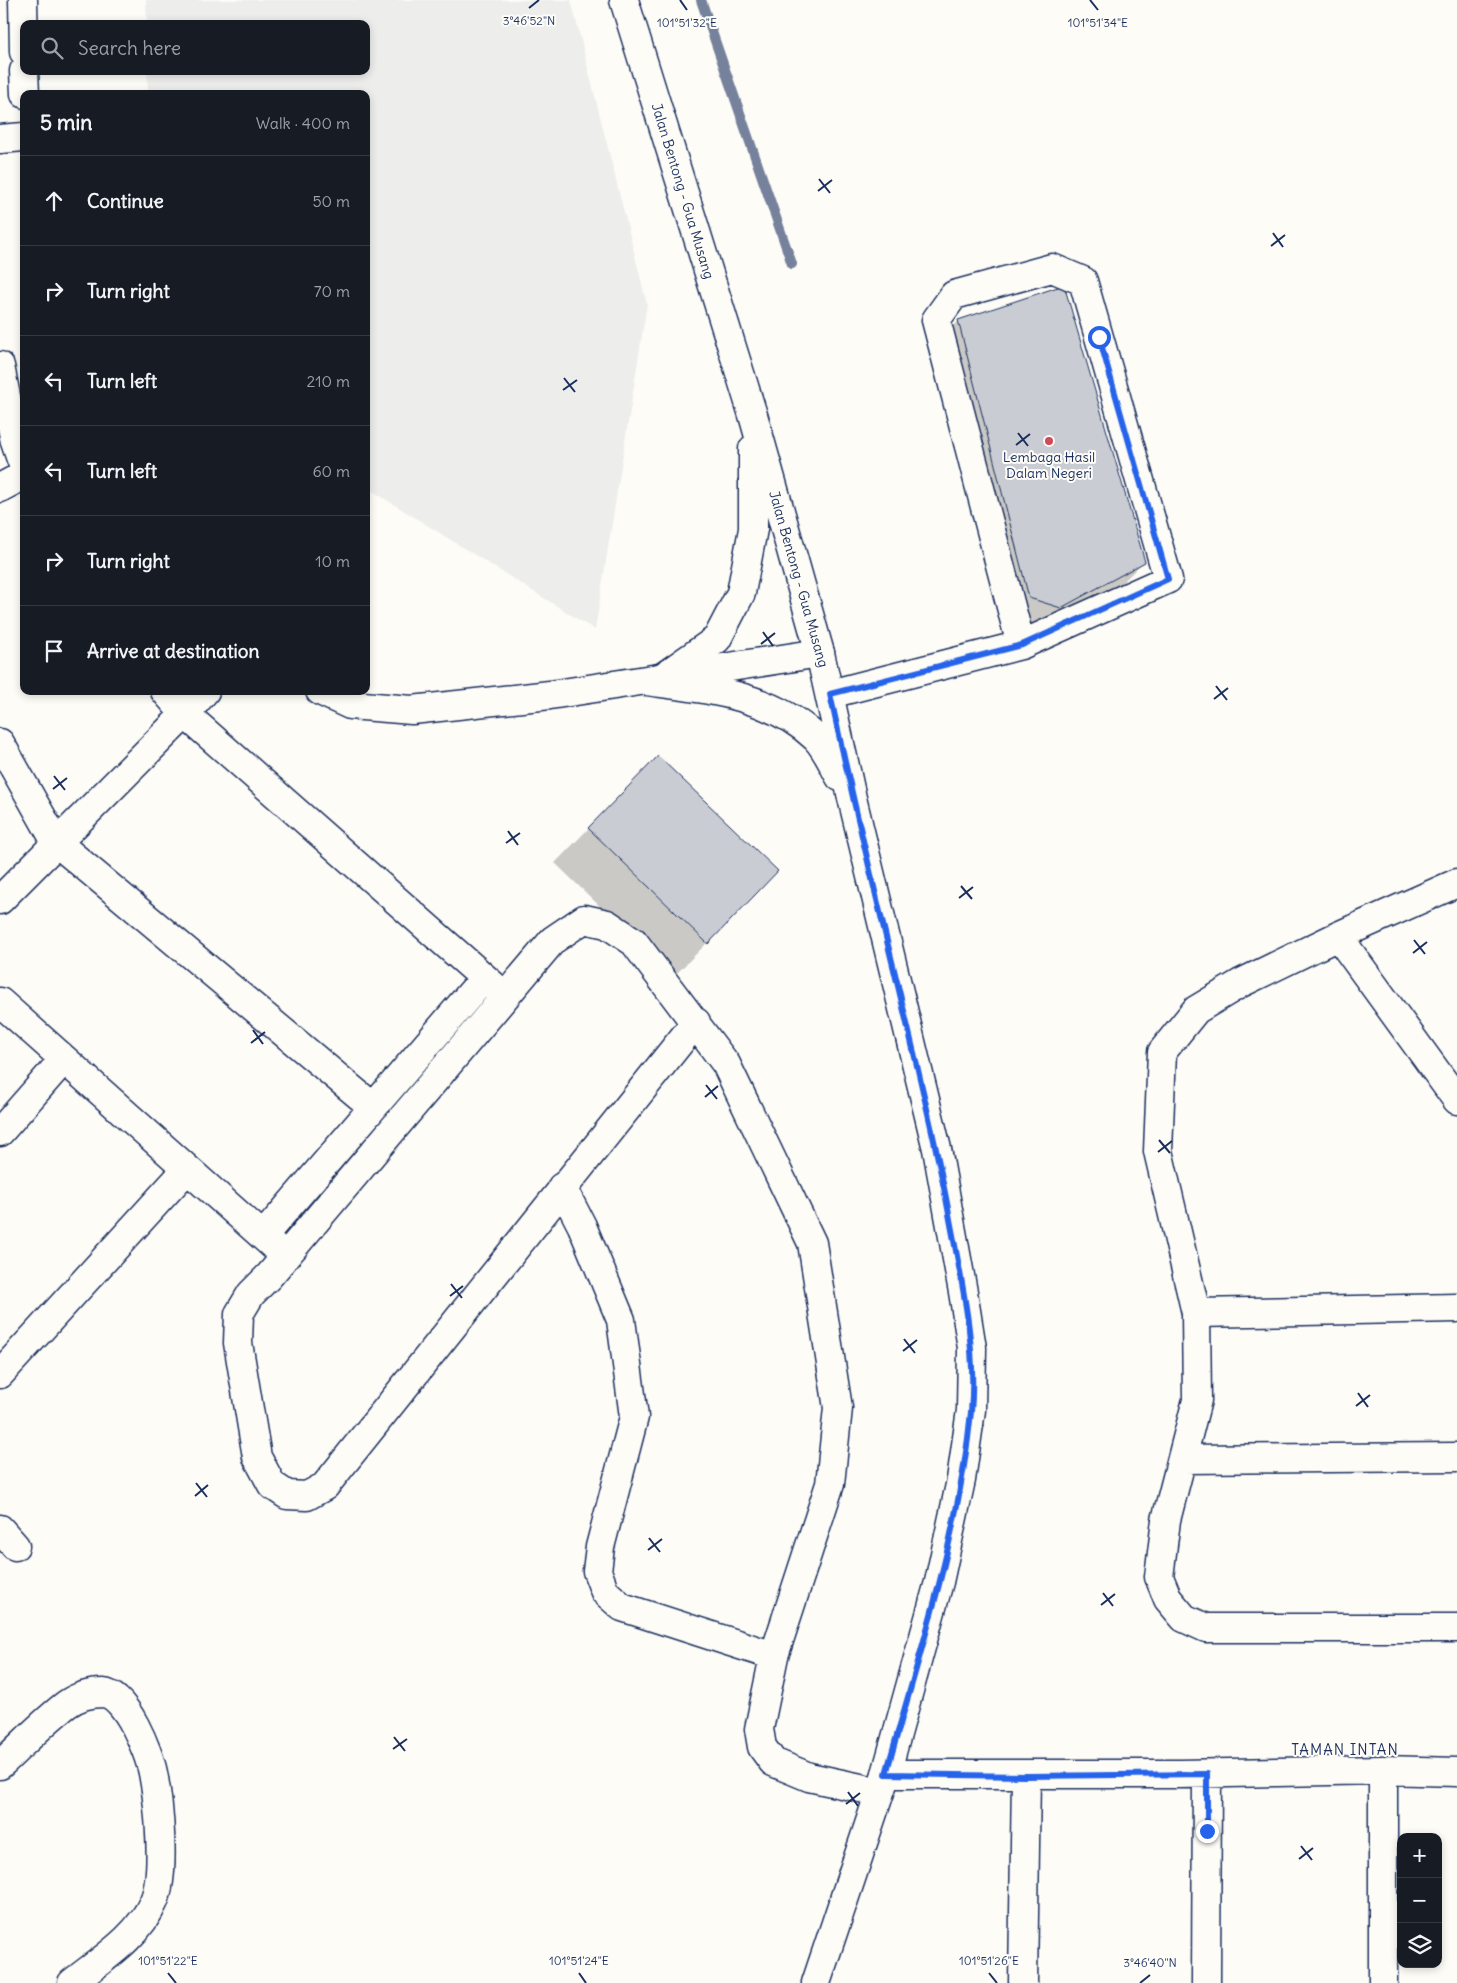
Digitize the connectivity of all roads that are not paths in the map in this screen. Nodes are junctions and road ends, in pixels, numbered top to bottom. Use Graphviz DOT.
graph roads {
  1 [pos="23,0"];
  2 [pos="624,0"];
  3 [pos="23,20"];
  4 [pos="24,75"];
  5 [pos="25,90"];
  6 [pos="20,137"];
  7 [pos="0,139"];
  8 [pos="0,366"];
  9 [pos="753,415"];
  10 [pos="20,456"];
  11 [pos="20,477"];
  12 [pos="0,488"];
  13 [pos="1022,645"];
  14 [pos="820,653"];
  15 [pos="653,680"];
  16 [pos="830,694"];
  17 [pos="168,695"];
  18 [pos="201,695"];
  19 [pos="329,695"];
  20 [pos="185,714"];
  21 [pos="0,742"];
  22 [pos="852,798"];
  23 [pos="56,842"];
  24 [pos="1453,893"];
  25 [pos="0,900"];
  26 [pos="1338,936"];
  27 [pos="484,978"];
  28 [pos="505,996"];
  29 [pos="0,1002"];
  30 [pos="696,1022"];
  31 [pos="64,1059"];
  32 [pos="1457,1100"];
  33 [pos="374,1108"];
  34 [pos="0,1132"];
  35 [pos="187,1169"];
  36 [pos="562,1187"];
  37 [pos="263,1236"];
  38 [pos="285,1256"];
  39 [pos="1457,1308"];
  40 [pos="1196,1312"];
  41 [pos="0,1374"];
  42 [pos="1457,1457"];
  43 [pos="1182,1459"];
  44 [pos="1457,1628"];
  45 [pos="774,1656"];
  46 [pos="0,1765"];
  47 [pos="1383,1770"];
  48 [pos="1457,1772"];
  49 [pos="1207,1774"];
  50 [pos="1026,1776"];
  51 [pos="883,1783"];
  52 [pos="72,1983"];
  53 [pos="816,1983"];
  54 [pos="1023,1983"];
  55 [pos="1206,1983"];
  56 [pos="1383,1983"];
  1 -- 3 [label="street"];
  2 -- 9 [label="street, Jalan Bentong - Gua Musang"];
  4 -- 5 [label="street"];
  6 -- 7 [label="street"];
  8 -- 10 [label="street"];
  9 -- 14 [label="street, Jalan Bentong - Gua Musang"];
  9 -- 15 [label="street"];
  11 -- 12 [label="street"];
  13 -- 13 [label="street"];
  13 -- 16 [label="street"];
  14 -- 15 [label="street"];
  14 -- 16 [label="street, Jalan Bentong - Gua Musang"];
  15 -- 19 [label="street"];
  15 -- 22 [label="street"];
  16 -- 22 [label="street, Jalan Bentong - Gua Musang"];
  17 -- 20 [label="street"];
  18 -- 20 [label="street"];
  20 -- 23 [label="street"];
  20 -- 27 [label="street"];
  21 -- 23 [label="street"];
  22 -- 51 [label="street, Jalan Bentong - Gua Musang"];
  23 -- 25 [label="street"];
  23 -- 33 [label="street"];
  24 -- 26 [label="street"];
  26 -- 32 [label="street"];
  26 -- 40 [label="street"];
  27 -- 28 [label="street"];
  27 -- 33 [label="street"];
  28 -- 30 [label="street"];
  28 -- 38 [label="street"];
  29 -- 31 [label="street"];
  30 -- 36 [label="street"];
  30 -- 45 [label="street"];
  31 -- 34 [label="street"];
  31 -- 35 [label="street"];
  33 -- 37 [label="street"];
  35 -- 37 [label="street"];
  35 -- 41 [label="street"];
  36 -- 38 [label="street"];
  36 -- 45 [label="street"];
  37 -- 38 [label="street"];
  39 -- 40 [label="street"];
  40 -- 43 [label="street"];
  42 -- 43 [label="street"];
  43 -- 44 [label="street"];
  45 -- 51 [label="street"];
  46 -- 52 [label="street"];
  47 -- 48 [label="street"];
  47 -- 49 [label="street"];
  47 -- 56 [label="street"];
  49 -- 50 [label="street"];
  49 -- 55 [label="street"];
  50 -- 51 [label="street"];
  50 -- 54 [label="street"];
  51 -- 53 [label="street, Jalan Bentong - Gua Musang"];
}
